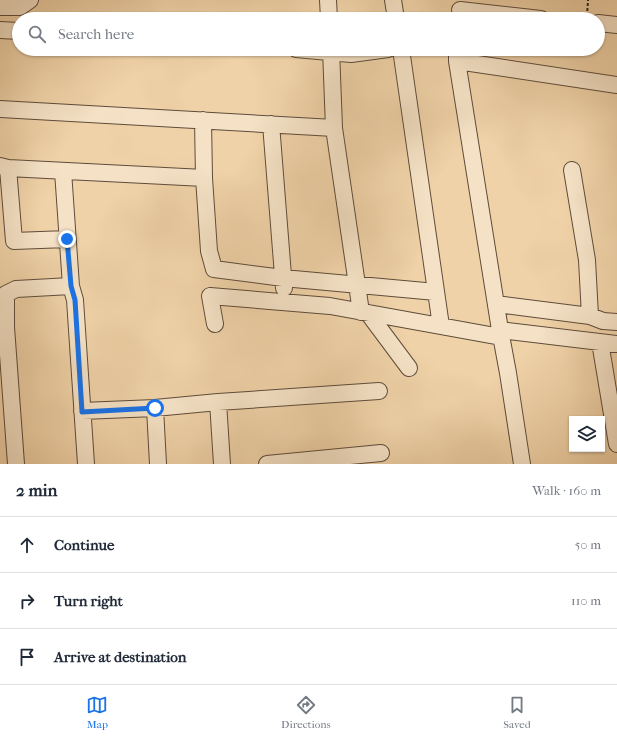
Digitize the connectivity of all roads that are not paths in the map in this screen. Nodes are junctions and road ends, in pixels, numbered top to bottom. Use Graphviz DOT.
graph roads {
  1 [pos="30,0"];
  2 [pos="328,0"];
  3 [pos="393,0"];
  4 [pos="0,7"];
  5 [pos="458,10"];
  6 [pos="329,12"];
  7 [pos="395,12"];
  8 [pos="476,12"];
  9 [pos="605,24"];
  10 [pos="617,25"];
  11 [pos="0,30"];
  12 [pos="12,31"];
  13 [pos="331,56"];
  14 [pos="402,56"];
  15 [pos="457,56"];
  16 [pos="462,56"];
  17 [pos="617,85"];
  18 [pos="0,108"];
  19 [pos="203,120"];
  20 [pos="271,124"];
  21 [pos="334,128"];
  22 [pos="4,167"];
  23 [pos="572,170"];
  24 [pos="63,171"];
  25 [pos="204,178"];
  26 [pos="67,239"];
  27 [pos="283,278"];
  28 [pos="71,286"];
  29 [pos="357,286"];
  30 [pos="436,292"];
  31 [pos="286,302"];
  32 [pos="496,304"];
  33 [pos="364,312"];
  34 [pos="590,316"];
  35 [pos="617,322"];
  36 [pos="215,324"];
  37 [pos="441,326"];
  38 [pos="501,334"];
  39 [pos="600,342"];
  40 [pos="617,344"];
  41 [pos="408,368"];
  42 [pos="379,391"];
  43 [pos="218,402"];
  44 [pos="155,408"];
  45 [pos="82,412"];
  46 [pos="6,430"];
  47 [pos="617,444"];
  48 [pos="381,454"];
  49 [pos="16,464"];
  50 [pos="86,464"];
  51 [pos="158,464"];
  52 [pos="222,464"];
  53 [pos="267,464"];
  54 [pos="522,464"];
  1 -- 4 [label="street"];
  2 -- 6 [label="street"];
  3 -- 7 [label="street"];
  5 -- 8 [label="street"];
  9 -- 10 [label="street"];
  11 -- 12 [label="street"];
  13 -- 21 [label="street"];
  14 -- 30 [label="street"];
  15 -- 32 [label="street"];
  16 -- 17 [label="street"];
  18 -- 19 [label="street"];
  19 -- 20 [label="street"];
  19 -- 25 [label="street"];
  20 -- 21 [label="street"];
  20 -- 27 [label="street"];
  21 -- 29 [label="street"];
  22 -- 24 [label="street"];
  22 -- 26 [label="street"];
  23 -- 34 [label="street"];
  24 -- 25 [label="street"];
  24 -- 26 [label="street"];
  25 -- 27 [label="street"];
  26 -- 28 [label="street"];
  27 -- 29 [label="street"];
  27 -- 31 [label="street"];
  28 -- 45 [label="street"];
  28 -- 46 [label="street"];
  29 -- 30 [label="street"];
  29 -- 33 [label="street"];
  30 -- 37 [label="street"];
  31 -- 33 [label="street"];
  31 -- 36 [label="street"];
  32 -- 34 [label="street"];
  32 -- 38 [label="street"];
  33 -- 37 [label="street"];
  33 -- 41 [label="street"];
  34 -- 35 [label="street"];
  37 -- 38 [label="street"];
  38 -- 39 [label="street"];
  38 -- 54 [label="street"];
  39 -- 40 [label="street"];
  39 -- 47 [label="street"];
  42 -- 43 [label="street"];
  43 -- 44 [label="street"];
  43 -- 52 [label="street"];
  44 -- 45 [label="street"];
  44 -- 51 [label="street"];
  45 -- 50 [label="street"];
  46 -- 49 [label="street"];
  48 -- 53 [label="street"];
}
